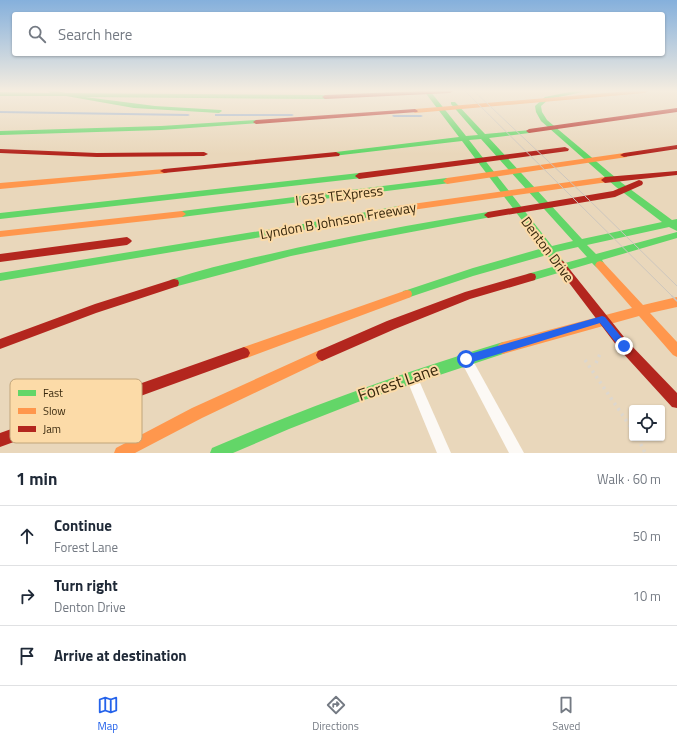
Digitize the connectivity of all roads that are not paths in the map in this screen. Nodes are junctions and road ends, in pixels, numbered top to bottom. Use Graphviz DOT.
graph roads {
  1 [pos="389,112"];
  2 [pos="444,112"];
  3 [pos="464,112"];
  4 [pos="539,112"];
  5 [pos="663,112"];
  6 [pos="0,133"];
  7 [pos="427,143"];
  8 [pos="588,146"];
  9 [pos="677,147"];
  10 [pos="288,149"];
  11 [pos="0,151"];
  12 [pos="213,154"];
  13 [pos="673,173"];
  14 [pos="656,176"];
  15 [pos="0,187"];
  16 [pos="383,211"];
  17 [pos="0,216"];
  18 [pos="302,217"];
  19 [pos="677,222"];
  20 [pos="677,228"];
  21 [pos="0,234"];
  22 [pos="677,235"];
  23 [pos="136,240"];
  24 [pos="0,258"];
  25 [pos="0,277"];
  26 [pos="677,302"];
  27 [pos="641,310"];
  28 [pos="602,319"];
  29 [pos="0,344"];
  30 [pos="677,351"];
  31 [pos="466,359"];
  32 [pos="412,377"];
  33 [pos="142,389"];
  34 [pos="677,402"];
  35 [pos="10,436"];
  36 [pos="0,440"];
  37 [pos="142,442"];
  38 [pos="140,443"];
  39 [pos="231,450"];
  40 [pos="121,453"];
  41 [pos="217,453"];
  42 [pos="444,453"];
  43 [pos="517,453"];
  1 -- 6 [label="main road"];
  2 -- 28 [label="main road, Denton Drive"];
  3 -- 27 [label="main road, Denton Drive"];
  4 -- 20 [label="main road"];
  5 -- 7 [label="main road"];
  7 -- 10 [label="main road"];
  7 -- 15 [label="main road"];
  8 -- 17 [label="main road, I 635 TEXpress"];
  9 -- 21 [label="main road, I 635 TEXpress"];
  11 -- 12 [label="main road"];
  13 -- 14 [label="main road, Lyndon B Johnson Freeway"];
  14 -- 16 [label="main road, Lyndon B Johnson Freeway"];
  14 -- 29 [label="main road"];
  16 -- 18 [label="main road"];
  16 -- 25 [label="main road, Lyndon B Johnson Freeway"];
  19 -- 33 [label="main road"];
  22 -- 37 [label="main road"];
  23 -- 24 [label="main road"];
  26 -- 27 [label="main road, Forest Lane"];
  27 -- 28 [label="main road, Forest Lane"];
  27 -- 30 [label="main road, Denton Drive"];
  28 -- 31 [label="main road, Forest Lane"];
  28 -- 34 [label="main road, Denton Drive"];
  31 -- 32 [label="main road, Forest Lane"];
  31 -- 43 [label="lane"];
  32 -- 39 [label="main road, Forest Lane"];
  32 -- 42 [label="lane"];
  35 -- 36 [label="main road"];
  38 -- 40 [label="main road"];
  39 -- 41 [label="main road, Forest Lane"];
}
